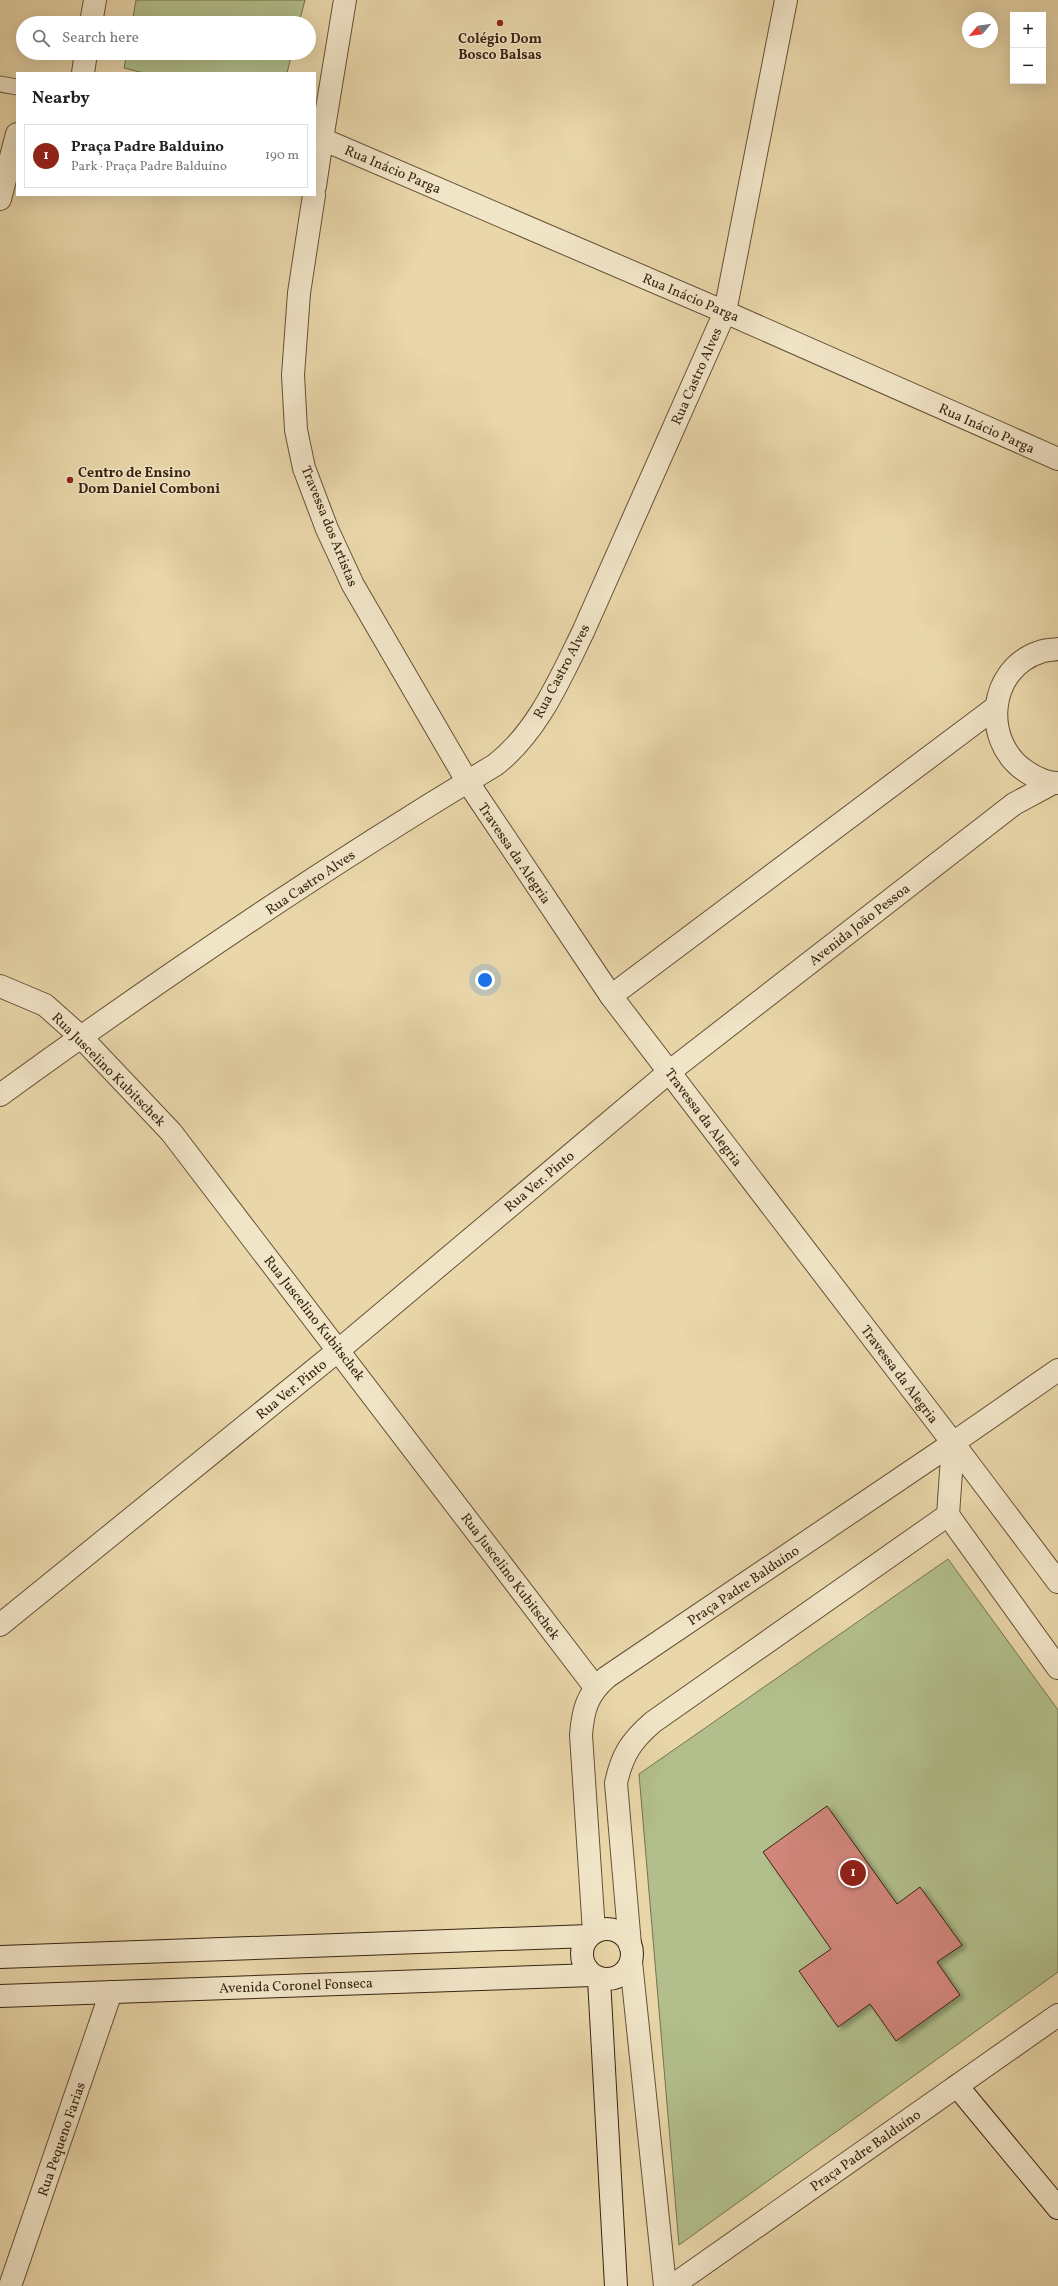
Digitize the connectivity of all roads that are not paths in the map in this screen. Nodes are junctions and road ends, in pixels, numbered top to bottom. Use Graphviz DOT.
graph roads {
  1 [pos="95,0"];
  2 [pos="345,0"];
  3 [pos="786,0"];
  4 [pos="92,16"];
  5 [pos="85,60"];
  6 [pos="83,72"];
  7 [pos="0,84"];
  8 [pos="16,87"];
  9 [pos="16,138"];
  10 [pos="319,138"];
  11 [pos="316,174"];
  12 [pos="314,196"];
  13 [pos="0,199"];
  14 [pos="725,312"];
  15 [pos="1058,459"];
  16 [pos="1058,649"];
  17 [pos="996,707"];
  18 [pos="467,782"];
  19 [pos="1056,782"];
  20 [pos="0,986"];
  21 [pos="611,996"];
  22 [pos="80,1037"];
  23 [pos="669,1072"];
  24 [pos="0,1095"];
  25 [pos="340,1349"];
  26 [pos="1058,1370"];
  27 [pos="953,1443"];
  28 [pos="948,1515"];
  29 [pos="1058,1582"];
  30 [pos="0,1625"];
  31 [pos="1058,1668"];
  32 [pos="596,1687"];
  33 [pos="592,1934"];
  34 [pos="630,1954"];
  35 [pos="0,1957"];
  36 [pos="595,1977"];
  37 [pos="111,1992"];
  38 [pos="0,1996"];
  39 [pos="1058,2015"];
  40 [pos="957,2086"];
  41 [pos="1058,2208"];
  42 [pos="10,2286"];
  43 [pos="616,2286"];
  44 [pos="665,2286"];
  45 [pos="672,2286"];
  1 -- 4 [label="street"];
  2 -- 10 [label="street"];
  3 -- 14 [label="street, Rua Castro Alves"];
  5 -- 6 [label="street"];
  7 -- 8 [label="lane"];
  9 -- 13 [label="street"];
  10 -- 11 [label="street"];
  10 -- 14 [label="street, Rua Inácio Parga"];
  12 -- 18 [label="street, Travessa dos Artistas"];
  14 -- 15 [label="street, Rua Inácio Parga"];
  14 -- 18 [label="street, Rua Castro Alves"];
  16 -- 17 [label="street"];
  17 -- 19 [label="street"];
  17 -- 21 [label="street"];
  18 -- 21 [label="street, Travessa da Alegria"];
  18 -- 22 [label="street, Rua Castro Alves"];
  19 -- 23 [label="street, Avenida João Pessoa"];
  20 -- 22 [label="street, Rua Juscelino Kubitschek"];
  21 -- 23 [label="street, Travessa da Alegria"];
  22 -- 24 [label="street, Rua Castro Alves"];
  22 -- 25 [label="street, Rua Juscelino Kubitschek"];
  23 -- 25 [label="street, Rua Ver. Pinto"];
  23 -- 27 [label="street, Travessa da Alegria"];
  25 -- 30 [label="street, Rua Ver. Pinto"];
  25 -- 32 [label="street, Rua Juscelino Kubitschek"];
  26 -- 27 [label="street, Praça Padre Balduíno"];
  27 -- 28 [label="street"];
  27 -- 29 [label="street"];
  27 -- 32 [label="street, Praça Padre Balduíno"];
  28 -- 31 [label="street"];
  28 -- 34 [label="street"];
  32 -- 33 [label="street, Praça Padre Balduíno"];
  33 -- 34 [label="street"];
  33 -- 35 [label="street"];
  33 -- 36 [label="street, Praça Padre Balduíno"];
  34 -- 36 [label="street"];
  34 -- 44 [label="street"];
  36 -- 37 [label="street, Avenida Coronel Fonseca"];
  36 -- 43 [label="street, Praça Padre Balduíno"];
  37 -- 38 [label="street, Avenida Coronel Fonseca"];
  37 -- 42 [label="street, Rua Pequeno Farias"];
  39 -- 40 [label="street, Praça Padre Balduíno"];
  40 -- 41 [label="street"];
  40 -- 45 [label="street, Praça Padre Balduíno"];
}
